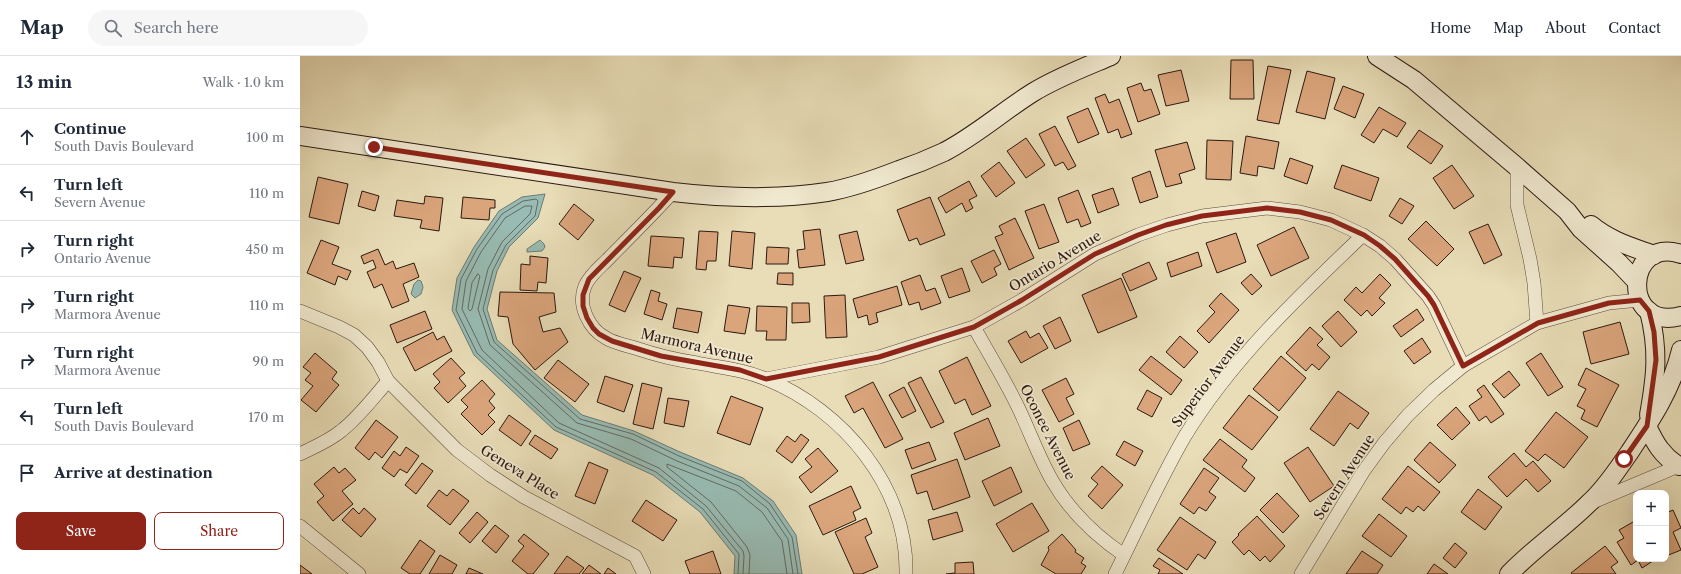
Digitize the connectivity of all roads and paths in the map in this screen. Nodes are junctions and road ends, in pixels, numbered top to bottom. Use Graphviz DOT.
graph roads {
  1 [pos="1111,56"];
  2 [pos="1377,56"];
  3 [pos="300,136"];
  4 [pos="1517,167"];
  5 [pos="673,192"];
  6 [pos="1567,211"];
  7 [pos="1364,235"];
  8 [pos="1681,254"];
  9 [pos="1654,255"];
  10 [pos="1640,294"];
  11 [pos="300,311"];
  12 [pos="1681,316"];
  13 [pos="1538,323"];
  14 [pos="974,327"];
  15 [pos="1681,350"];
  16 [pos="1463,366"];
  17 [pos="766,379"];
  18 [pos="388,382"];
  19 [pos="1647,426"];
  20 [pos="300,454"];
  21 [pos="1680,465"];
  22 [pos="1590,503"];
  23 [pos="300,526"];
  24 [pos="1124,555"];
  25 [pos="359,574"];
  26 [pos="644,574"];
  27 [pos="906,574"];
  28 [pos="1115,574"];
  29 [pos="1301,574"];
  30 [pos="1509,574"];
  1 -- 5 [label="street"];
  2 -- 4 [label="street"];
  3 -- 5 [label="street"];
  4 -- 6 [label="street"];
  4 -- 13 [label="street"];
  5 -- 17 [label="street, Marmora Avenue"];
  6 -- 9 [label="street"];
  6 -- 10 [label="street"];
  7 -- 14 [label="street, Ontario Avenue"];
  7 -- 16 [label="street, Ontario Avenue"];
  7 -- 24 [label="street, Superior Avenue"];
  8 -- 9 [label="street"];
  9 -- 10 [label="street"];
  10 -- 12 [label="street"];
  10 -- 13 [label="street, Severn Avenue"];
  10 -- 19 [label="street"];
  11 -- 18 [label="street, Geneva Place"];
  13 -- 16 [label="street, Severn Avenue"];
  14 -- 17 [label="street, Ontario Avenue"];
  14 -- 24 [label="street, Oconee Avenue"];
  15 -- 19 [label="street"];
  16 -- 29 [label="street, Severn Avenue"];
  17 -- 27 [label="street, Marmora Avenue"];
  18 -- 20 [label="street"];
  18 -- 26 [label="street, Geneva Place"];
  19 -- 21 [label="street"];
  19 -- 22 [label="street"];
  21 -- 22 [label="street"];
  22 -- 30 [label="street"];
  23 -- 25 [label="street"];
  24 -- 28 [label="street, Superior Avenue"];
}
